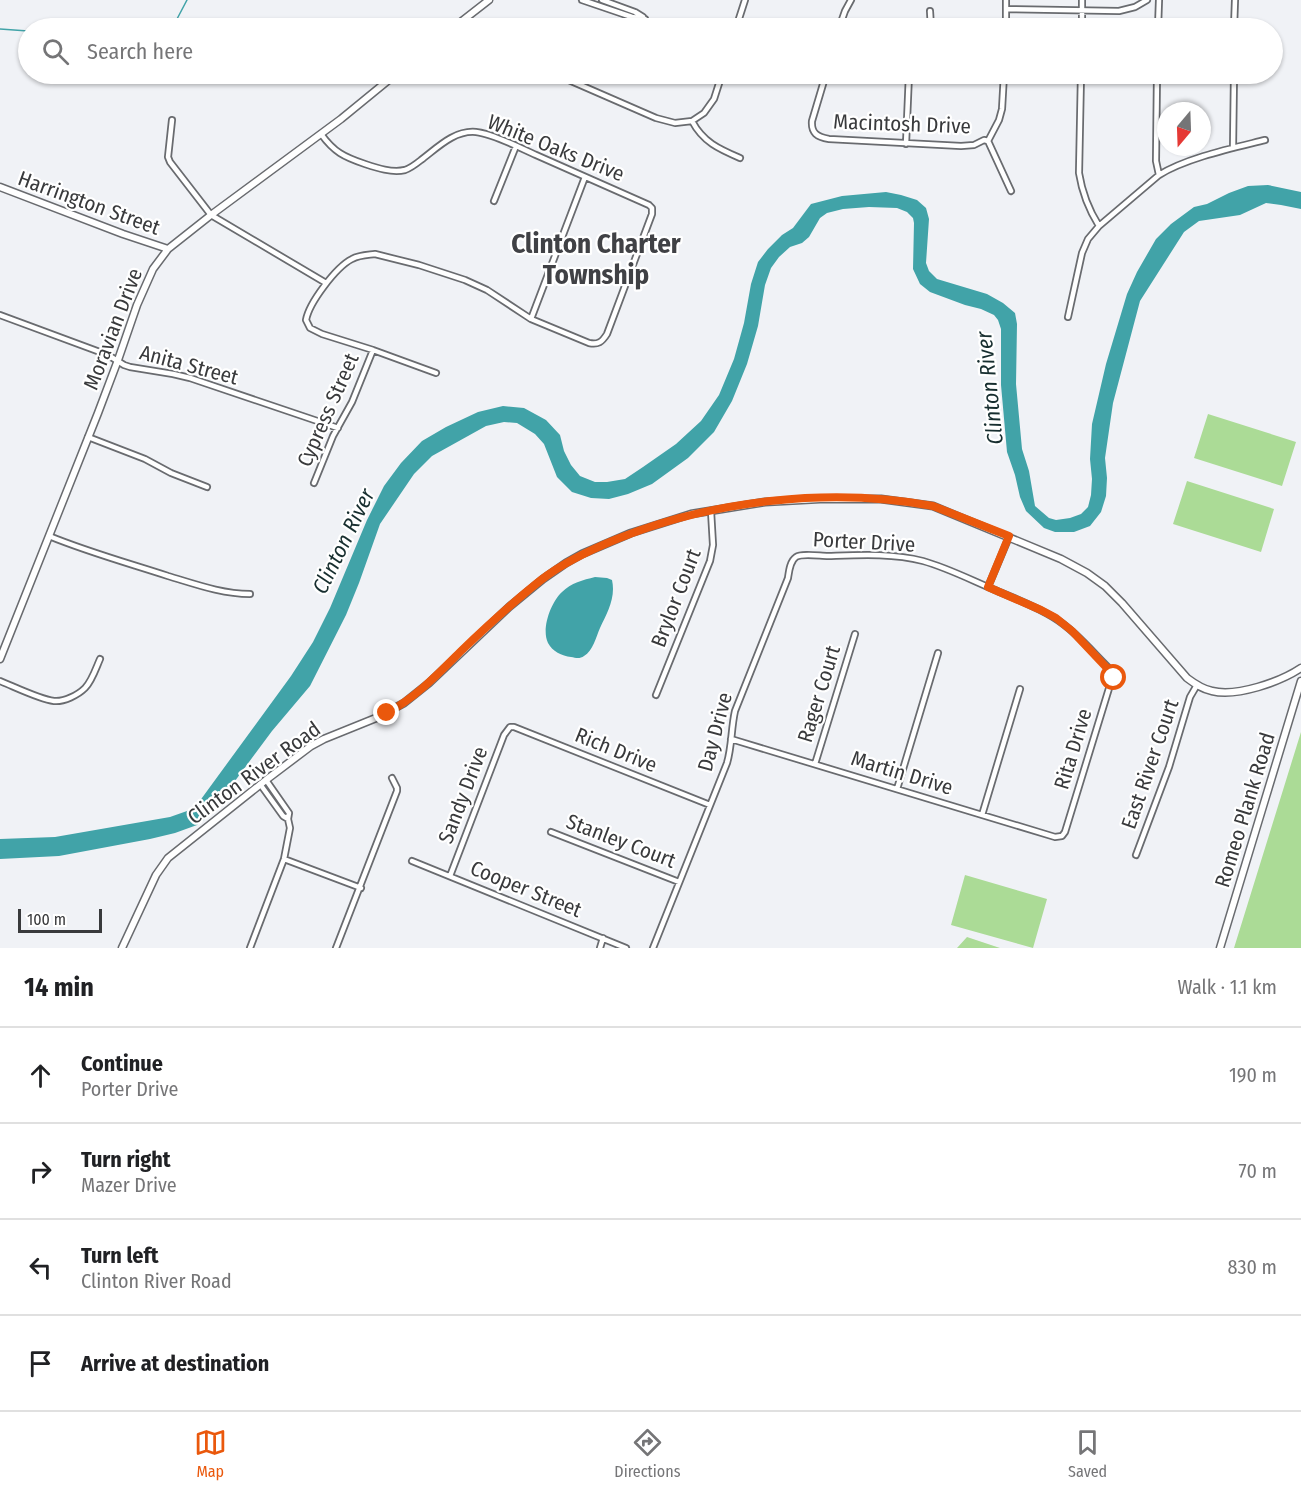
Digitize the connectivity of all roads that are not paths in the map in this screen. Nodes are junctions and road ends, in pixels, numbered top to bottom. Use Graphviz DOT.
graph roads {
  1 [pos="489,0"];
  2 [pos="582,0"];
  3 [pos="602,0"];
  4 [pos="745,0"];
  5 [pos="851,0"];
  6 [pos="1006,0"];
  7 [pos="1082,0"];
  8 [pos="1147,0"];
  9 [pos="1159,0"];
  10 [pos="1234,0"];
  11 [pos="591,2"];
  12 [pos="613,7"];
  13 [pos="1006,9"];
  14 [pos="1082,10"];
  15 [pos="930,11"];
  16 [pos="466,18"];
  17 [pos="638,18"];
  18 [pos="644,18"];
  19 [pos="739,18"];
  20 [pos="842,18"];
  21 [pos="930,18"];
  22 [pos="1006,18"];
  23 [pos="1082,18"];
  24 [pos="1158,18"];
  25 [pos="1234,18"];
  26 [pos="384,84"];
  27 [pos="578,84"];
  28 [pos="718,84"];
  29 [pos="823,84"];
  30 [pos="909,84"];
  31 [pos="1003,84"];
  32 [pos="1081,84"];
  33 [pos="1157,84"];
  34 [pos="1234,84"];
  35 [pos="172,120"];
  36 [pos="692,121"];
  37 [pos="321,134"];
  38 [pos="1265,140"];
  39 [pos="988,141"];
  40 [pos="906,144"];
  41 [pos="516,146"];
  42 [pos="1233,148"];
  43 [pos="740,158"];
  44 [pos="1159,175"];
  45 [pos="585,177"];
  46 [pos="0,187"];
  47 [pos="1011,191"];
  48 [pos="494,201"];
  49 [pos="211,215"];
  50 [pos="1099,226"];
  51 [pos="168,249"];
  52 [pos="327,283"];
  53 [pos="0,315"];
  54 [pos="1068,317"];
  55 [pos="531,319"];
  56 [pos="373,350"];
  57 [pos="118,360"];
  58 [pos="436,373"];
  59 [pos="338,428"];
  60 [pos="88,437"];
  61 [pos="314,483"];
  62 [pos="207,487"];
  63 [pos="711,511"];
  64 [pos="49,536"];
  65 [pos="1009,536"];
  66 [pos="796,557"];
  67 [pos="988,587"];
  68 [pos="250,594"];
  69 [pos="855,634"];
  70 [pos="938,653"];
  71 [pos="0,659"];
  72 [pos="100,659"];
  73 [pos="1301,668"];
  74 [pos="1113,672"];
  75 [pos="0,681"];
  76 [pos="1301,681"];
  77 [pos="1197,685"];
  78 [pos="1020,689"];
  79 [pos="656,695"];
  80 [pos="510,727"];
  81 [pos="731,739"];
  82 [pos="815,764"];
  83 [pos="392,778"];
  84 [pos="263,782"];
  85 [pos="897,789"];
  86 [pos="710,805"];
  87 [pos="982,815"];
  88 [pos="551,832"];
  89 [pos="1062,836"];
  90 [pos="1136,855"];
  91 [pos="284,859"];
  92 [pos="412,861"];
  93 [pos="450,876"];
  94 [pos="679,882"];
  95 [pos="361,888"];
  96 [pos="603,938"];
  97 [pos="122,948"];
  98 [pos="250,948"];
  99 [pos="336,948"];
  100 [pos="600,948"];
  101 [pos="626,948"];
  102 [pos="653,948"];
  103 [pos="1220,948"];
  1 -- 16 [label="street"];
  2 -- 11 [label="street"];
  3 -- 12 [label="street"];
  4 -- 19 [label="street"];
  5 -- 20 [label="street"];
  6 -- 13 [label="street"];
  7 -- 14 [label="street"];
  8 -- 14 [label="street"];
  9 -- 24 [label="street"];
  10 -- 25 [label="street"];
  11 -- 12 [label="street"];
  12 -- 17 [label="street"];
  12 -- 18 [label="street"];
  13 -- 14 [label="street"];
  13 -- 22 [label="street"];
  14 -- 23 [label="street"];
  15 -- 21 [label="street"];
  26 -- 37 [label="street, Moravian Drive"];
  27 -- 36 [label="street"];
  28 -- 36 [label="street"];
  29 -- 40 [label="street, Macintosh Drive"];
  30 -- 40 [label="street"];
  31 -- 39 [label="street"];
  32 -- 50 [label="street"];
  33 -- 44 [label="street"];
  34 -- 42 [label="street"];
  35 -- 49 [label="street"];
  36 -- 43 [label="street"];
  37 -- 41 [label="street, White Oaks Drive"];
  37 -- 49 [label="street, Moravian Drive"];
  38 -- 42 [label="street"];
  39 -- 40 [label="street, Macintosh Drive"];
  39 -- 47 [label="street"];
  41 -- 45 [label="street, White Oaks Drive"];
  41 -- 48 [label="street"];
  42 -- 44 [label="street"];
  44 -- 50 [label="street"];
  45 -- 55 [label="street"];
  45 -- 55 [label="street, White Oaks Drive"];
  46 -- 51 [label="street, Harrington Street"];
  49 -- 51 [label="street, Moravian Drive"];
  49 -- 52 [label="street"];
  50 -- 54 [label="street"];
  51 -- 57 [label="street, Moravian Drive"];
  52 -- 55 [label="street"];
  52 -- 56 [label="street"];
  53 -- 57 [label="street, Anita Street"];
  56 -- 58 [label="street"];
  56 -- 59 [label="street, Cypress Street"];
  57 -- 59 [label="street, Anita Street"];
  57 -- 60 [label="street, Moravian Drive"];
  59 -- 61 [label="street, Cypress Street"];
  60 -- 62 [label="street"];
  60 -- 64 [label="street, Moravian Drive"];
  63 -- 65 [label="street, Clinton River Road"];
  63 -- 79 [label="street, Brylor Court"];
  63 -- 84 [label="street, Clinton River Road"];
  64 -- 68 [label="street"];
  64 -- 71 [label="street, Moravian Drive"];
  65 -- 67 [label="street"];
  65 -- 77 [label="street, Clinton River Road"];
  66 -- 67 [label="street, Porter Drive"];
  66 -- 81 [label="street, Day Drive"];
  67 -- 74 [label="street, Porter Drive"];
  69 -- 82 [label="street, Rager Court"];
  70 -- 85 [label="street"];
  72 -- 75 [label="street"];
  73 -- 77 [label="street, Clinton River Road"];
  74 -- 89 [label="street, Rita Drive"];
  76 -- 103 [label="street, Romeo Plank Road"];
  77 -- 90 [label="street, East River Court"];
  78 -- 87 [label="street"];
  80 -- 86 [label="street, Rich Drive"];
  80 -- 93 [label="street, Sandy Drive"];
  81 -- 82 [label="street, Martin Drive"];
  81 -- 86 [label="street, Day Drive"];
  82 -- 85 [label="street, Martin Drive"];
  83 -- 95 [label="street"];
  84 -- 91 [label="street"];
  84 -- 97 [label="street, Clinton River Road"];
  85 -- 87 [label="street, Martin Drive"];
  86 -- 94 [label="street, Day Drive"];
  87 -- 89 [label="street, Martin Drive"];
  88 -- 94 [label="street, Stanley Court"];
  91 -- 95 [label="street"];
  91 -- 98 [label="street"];
  92 -- 93 [label="street, Cooper Street"];
  93 -- 96 [label="street, Cooper Street"];
  94 -- 102 [label="street, Day Drive"];
  95 -- 99 [label="street"];
  96 -- 100 [label="street"];
  96 -- 101 [label="street, Cooper Street"];
}
